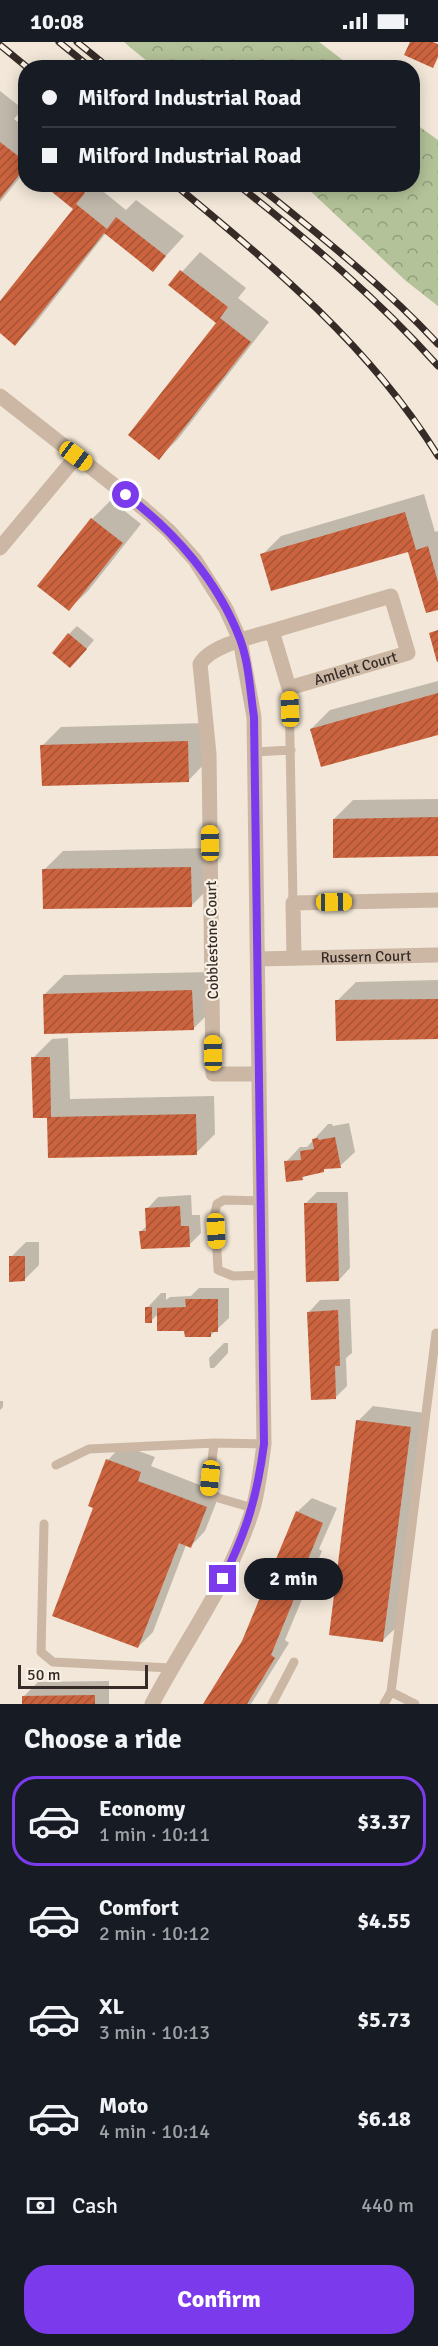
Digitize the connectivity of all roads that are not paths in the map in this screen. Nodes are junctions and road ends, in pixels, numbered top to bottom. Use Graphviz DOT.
graph roads {
  1 [pos="0,396"];
  2 [pos="76,456"];
  3 [pos="0,548"];
  4 [pos="272,631"];
  5 [pos="240,640"];
  6 [pos="289,688"];
  7 [pos="291,750"];
  8 [pos="255,752"];
  9 [pos="438,900"];
  10 [pos="293,903"];
  11 [pos="438,955"];
  12 [pos="294,958"];
  13 [pos="258,959"];
  14 [pos="259,1074"];
  15 [pos="261,1201"];
  16 [pos="263,1275"];
  17 [pos="438,1334"];
  18 [pos="214,1443"];
  19 [pos="264,1444"];
  20 [pos="56,1465"];
  21 [pos="253,1508"];
  22 [pos="44,1524"];
  23 [pos="294,1662"];
  24 [pos="171,1668"];
  25 [pos="391,1692"];
  26 [pos="152,1704"];
  27 [pos="272,1704"];
  28 [pos="384,1704"];
  29 [pos="415,1704"];
  1 -- 2 [label="street"];
  2 -- 3 [label="street"];
  2 -- 5 [label="street"];
  4 -- 5 [label="street, Amleht Court"];
  4 -- 6 [label="street"];
  4 -- 6 [label="street, Amleht Court"];
  5 -- 8 [label="street"];
  5 -- 14 [label="street, Cobblestone Court"];
  6 -- 7 [label="lane"];
  7 -- 8 [label="lane"];
  7 -- 10 [label="lane"];
  8 -- 13 [label="street"];
  9 -- 10 [label="street"];
  10 -- 12 [label="street"];
  11 -- 12 [label="street, Russern Court"];
  12 -- 13 [label="street, Russern Court"];
  13 -- 14 [label="street"];
  14 -- 15 [label="street"];
  15 -- 16 [label="street"];
  15 -- 16 [label="lane"];
  16 -- 19 [label="street"];
  17 -- 25 [label="lane"];
  18 -- 19 [label="lane"];
  18 -- 20 [label="lane"];
  18 -- 21 [label="lane"];
  19 -- 21 [label="street"];
  21 -- 24 [label="street"];
  22 -- 24 [label="lane"];
  23 -- 27 [label="lane"];
  24 -- 26 [label="street"];
  25 -- 28 [label="lane"];
  25 -- 29 [label="lane"];
}
